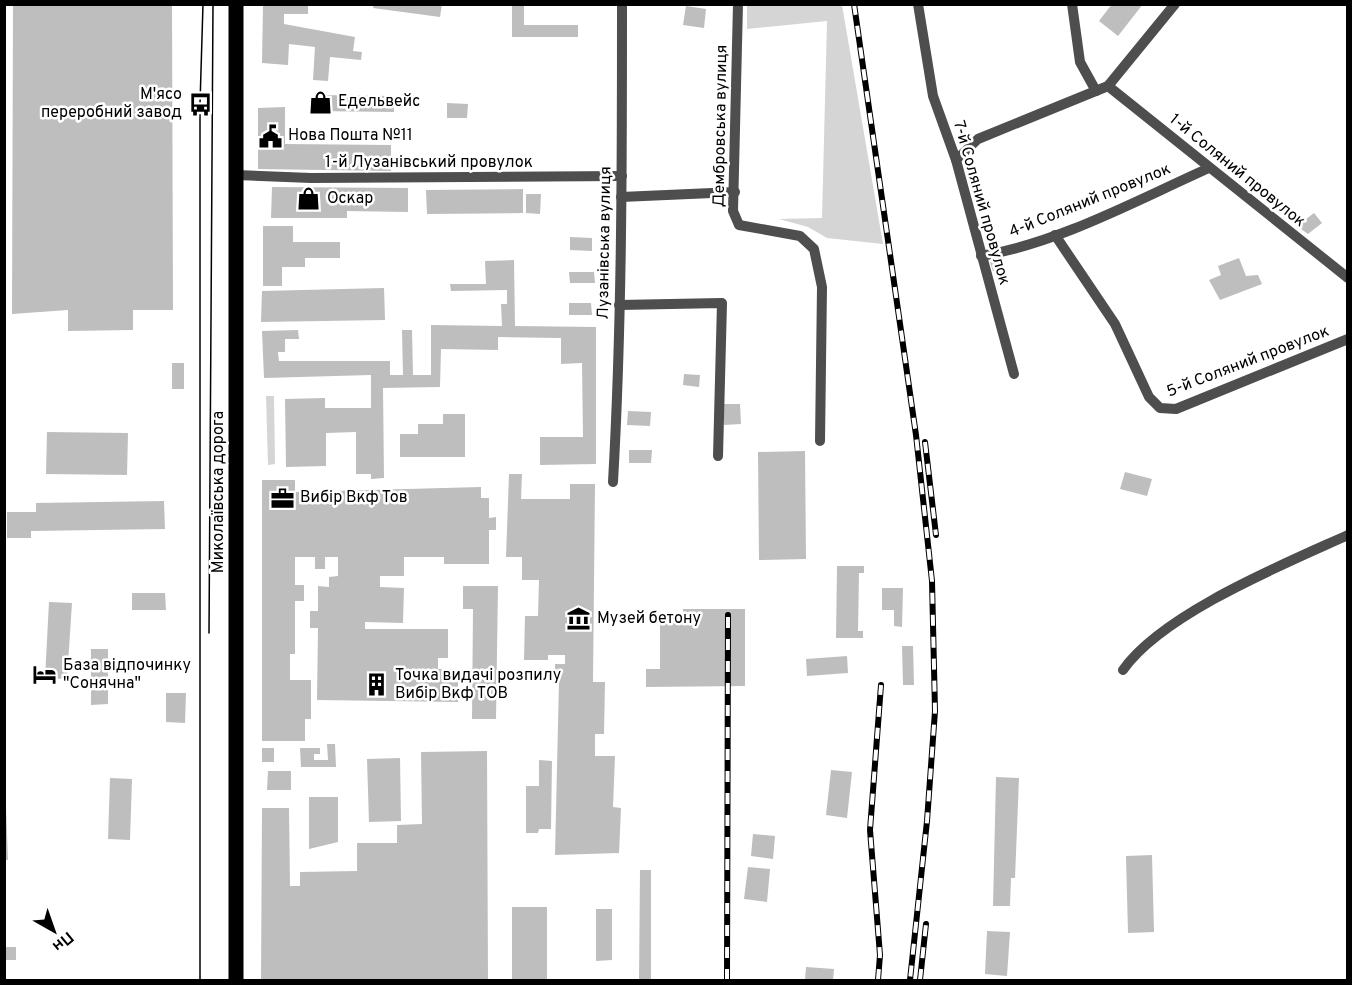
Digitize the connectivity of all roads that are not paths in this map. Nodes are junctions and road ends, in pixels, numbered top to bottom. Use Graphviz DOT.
graph roads {
  1 [pos="236,4"];
  2 [pos="622,4"];
  3 [pos="738,4"];
  4 [pos="918,4"];
  5 [pos="1072,4"];
  6 [pos="1175,4"];
  7 [pos="1108,86"];
  8 [pos="1096,91"];
  9 [pos="956,160"];
  10 [pos="1209,168"];
  11 [pos="236,175"];
  12 [pos="622,176"];
  13 [pos="735,192"];
  14 [pos="621,197"];
  15 [pos="1055,235"];
  16 [pos="981,256"];
  17 [pos="1347,278"];
  18 [pos="619,304"];
  19 [pos="1347,339"];
  20 [pos="1014,374"];
  21 [pos="819,441"];
  22 [pos="718,456"];
  23 [pos="613,482"];
  24 [pos="1347,535"];
  25 [pos="1123,670"];
  26 [pos="236,981"];
  1 -- 11 [label="main road, Миколаївська дорога"];
  2 -- 12 [label="street, Лузанівська вулиця"];
  3 -- 13 [label="street, Дембровська вулиця"];
  4 -- 9 [label="street, 7-й Соляний провулок"];
  5 -- 8 [label="street"];
  6 -- 7 [label="street"];
  7 -- 8 [label="street"];
  7 -- 10 [label="street, 1-й Соляний провулок"];
  8 -- 9 [label="street"];
  9 -- 16 [label="street, 7-й Соляний провулок"];
  10 -- 15 [label="street, 4-й Соляний провулок"];
  10 -- 17 [label="street, 1-й Соляний провулок"];
  11 -- 12 [label="street, 1-й Лузанівський провулок"];
  11 -- 26 [label="main road, Миколаївська дорога"];
  12 -- 14 [label="street, Лузанівська вулиця"];
  13 -- 14 [label="street"];
  13 -- 21 [label="street, Дембровська вулиця"];
  14 -- 18 [label="street, Лузанівська вулиця"];
  15 -- 16 [label="street, 4-й Соляний провулок"];
  15 -- 19 [label="street, 5-й Соляний провулок"];
  16 -- 20 [label="street, 7-й Соляний провулок"];
  18 -- 22 [label="street"];
  18 -- 23 [label="street, Лузанівська вулиця"];
  24 -- 25 [label="street"];
}
